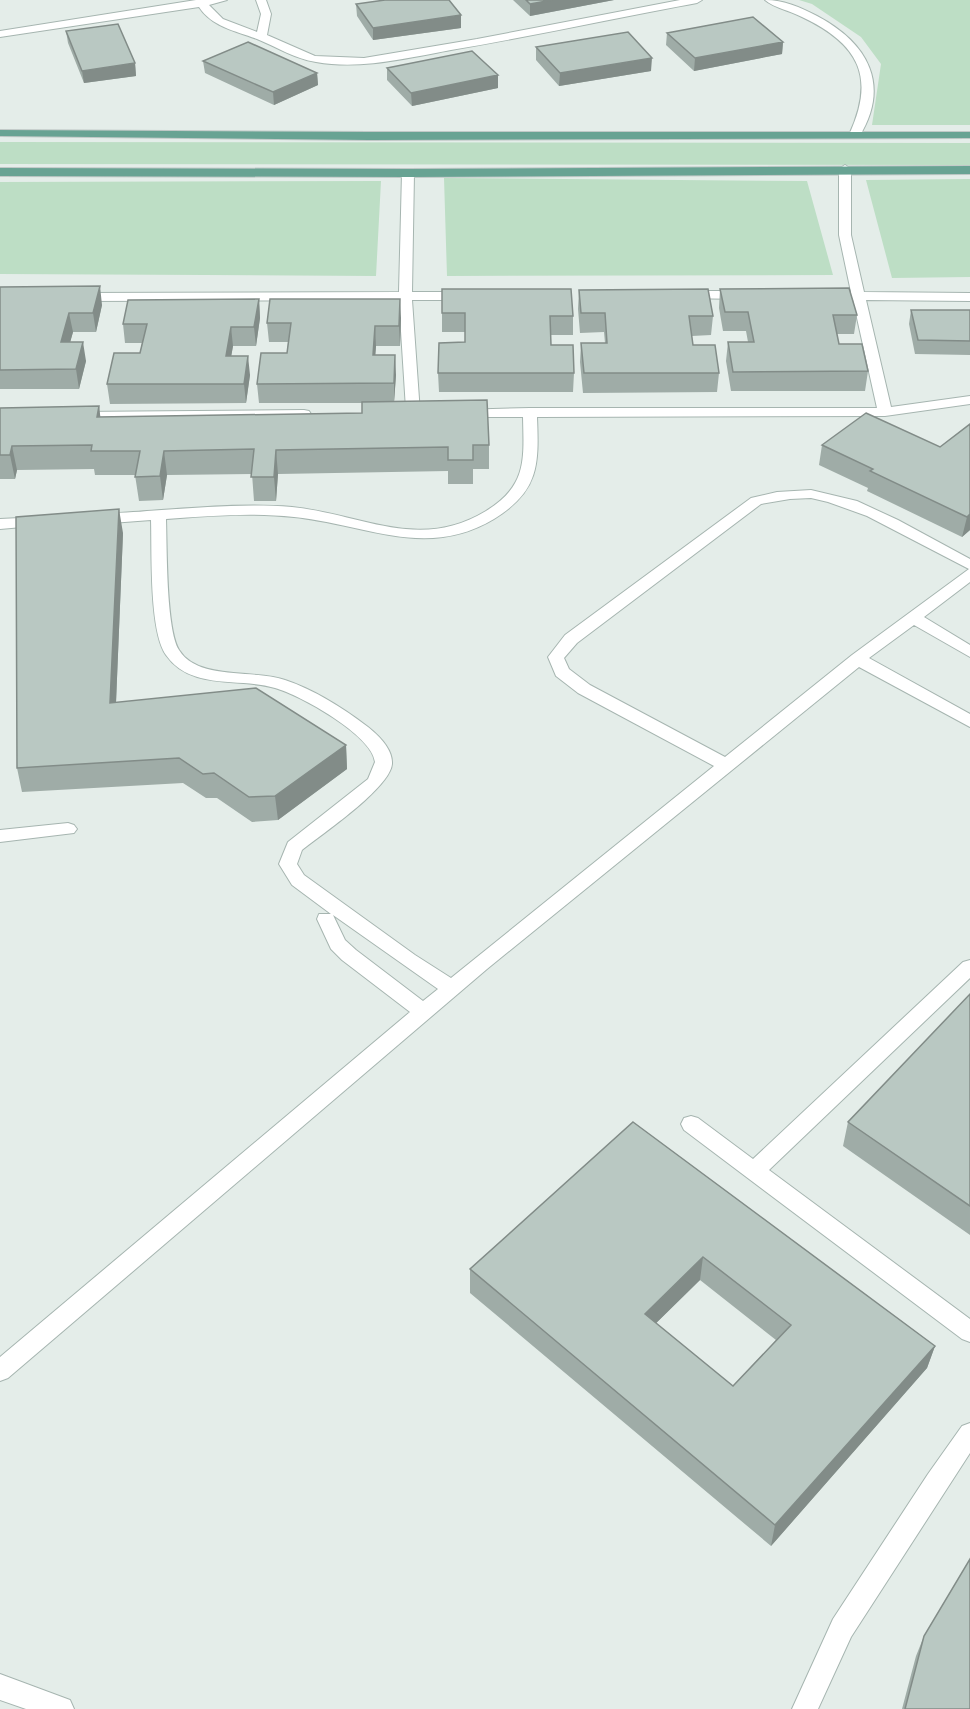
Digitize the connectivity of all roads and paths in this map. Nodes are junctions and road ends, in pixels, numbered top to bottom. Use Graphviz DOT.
graph roads {
  1 [pos="222,0"];
  2 [pos="261,0"];
  3 [pos="697,0"];
  4 [pos="770,0"];
  5 [pos="202,2"];
  6 [pos="661,3"];
  7 [pos="0,34"];
  8 [pos="261,37"];
  9 [pos="0,133"];
  10 [pos="855,135"];
  11 [pos="970,135"];
  12 [pos="844,169"];
  13 [pos="970,170"];
  14 [pos="0,171"];
  15 [pos="408,173"];
  16 [pos="675,295"];
  17 [pos="756,295"];
  18 [pos="405,296"];
  19 [pos="476,296"];
  20 [pos="813,296"];
  21 [pos="859,296"];
  22 [pos="60,297"];
  23 [pos="970,297"];
  24 [pos="970,400"];
  25 [pos="448,412"];
  26 [pos="530,412"];
  27 [pos="885,412"];
  28 [pos="319,413"];
  29 [pos="390,413"];
  30 [pos="59,416"];
  31 [pos="158,516"];
  32 [pos="80,520"];
  33 [pos="0,524"];
  34 [pos="0,535"];
  35 [pos="970,565"];
  36 [pos="970,574"];
  37 [pos="913,618"];
  38 [pos="970,652"];
  39 [pos="858,659"];
  40 [pos="970,721"];
  41 [pos="728,765"];
  42 [pos="68,829"];
  43 [pos="0,836"];
  44 [pos="326,919"];
  45 [pos="970,967"];
  46 [pos="452,988"];
  47 [pos="423,1012"];
  48 [pos="691,1124"];
  49 [pos="754,1171"];
  50 [pos="970,1332"];
  51 [pos="0,1371"];
  52 [pos="970,1434"];
  53 [pos="0,1687"];
  54 [pos="61,1709"];
  55 [pos="805,1709"];
  1 -- 5 [label="street"];
  2 -- 8 [label="street"];
  3 -- 6 [label="street"];
  4 -- 10 [label="street"];
  5 -- 7 [label="street"];
  5 -- 8 [label="street"];
  6 -- 8 [label="street"];
  9 -- 10 [label="main road"];
  10 -- 11 [label="main road"];
  12 -- 13 [label="main road"];
  12 -- 15 [label="main road"];
  12 -- 21 [label="street"];
  14 -- 15 [label="main road"];
  15 -- 18 [label="street"];
  16 -- 17 [label="street"];
  18 -- 19 [label="street"];
  18 -- 22 [label="street"];
  18 -- 29 [label="street"];
  20 -- 21 [label="street"];
  21 -- 23 [label="street"];
  21 -- 27 [label="street"];
  24 -- 27 [label="street"];
  25 -- 26 [label="street"];
  26 -- 27 [label="street"];
  26 -- 31 [label="street"];
  28 -- 30 [label="street"];
  31 -- 32 [label="street"];
  31 -- 46 [label="street"];
  33 -- 34 [label="street"];
  35 -- 41 [label="street"];
  36 -- 37 [label="street"];
  37 -- 38 [label="street"];
  37 -- 39 [label="street"];
  39 -- 40 [label="street"];
  39 -- 41 [label="street"];
  41 -- 46 [label="street"];
  42 -- 43 [label="street"];
  44 -- 47 [label="street"];
  45 -- 49 [label="street"];
  46 -- 47 [label="street"];
  47 -- 51 [label="street"];
  48 -- 49 [label="street"];
  49 -- 50 [label="street"];
  52 -- 55 [label="street"];
  53 -- 54 [label="street"];
}
